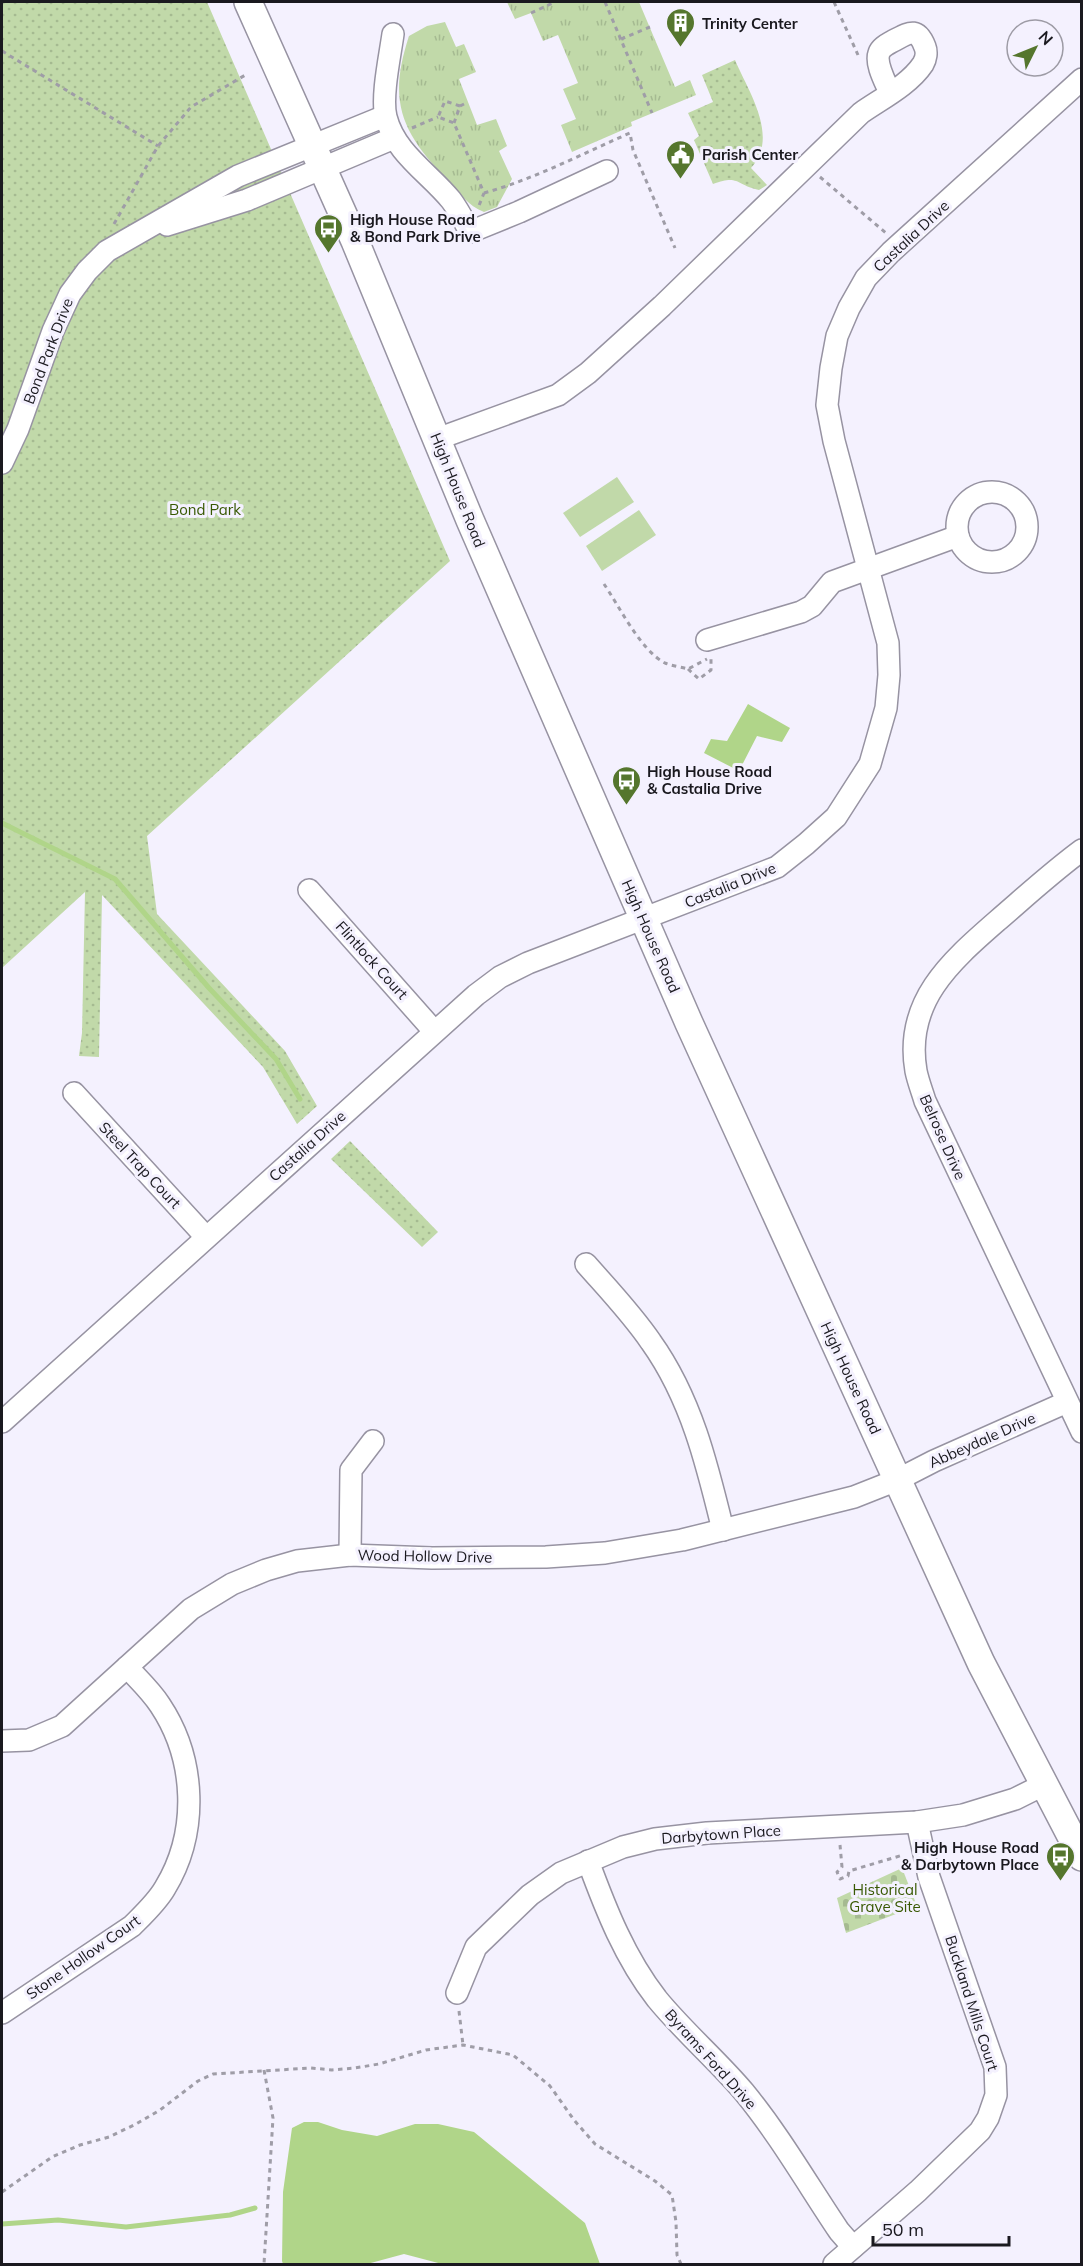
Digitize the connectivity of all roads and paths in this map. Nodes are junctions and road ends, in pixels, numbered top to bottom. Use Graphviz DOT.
graph roads {
  1 [pos="248,2"];
  2 [pos="555,2"];
  3 [pos="604,2"];
  4 [pos="834,2"];
  5 [pos="531,12"];
  6 [pos="650,27"];
  7 [pos="393,34"];
  8 [pos="621,39"];
  9 [pos="2,51"];
  10 [pos="861,61"];
  11 [pos="247,74"];
  12 [pos="1082,79"];
  13 [pos="890,93"];
  14 [pos="468,102"];
  15 [pos="460,106"];
  16 [pos="652,113"];
  17 [pos="385,116"];
  18 [pos="438,117"];
  19 [pos="454,123"];
  20 [pos="400,134"];
  21 [pos="158,146"];
  22 [pos="318,157"];
  23 [pos="806,166"];
  24 [pos="607,171"];
  25 [pos="238,176"];
  26 [pos="248,200"];
  27 [pos="476,210"];
  28 [pos="143,231"];
  29 [pos="888,234"];
  30 [pos="107,252"];
  31 [pos="437,439"];
  32 [pos="2,464"];
  33 [pos="958,536"];
  34 [pos="868,567"];
  35 [pos="604,584"];
  36 [pos="707,640"];
  37 [pos="688,669"];
  38 [pos="1082,850"];
  39 [pos="309,890"];
  40 [pos="643,919"];
  41 [pos="434,1031"];
  42 [pos="74,1093"];
  43 [pos="206,1237"];
  44 [pos="586,1264"];
  45 [pos="1067,1401"];
  46 [pos="2,1422"];
  47 [pos="1082,1432"];
  48 [pos="373,1441"];
  49 [pos="897,1480"];
  50 [pos="723,1530"];
  51 [pos="350,1555"];
  52 [pos="127,1667"];
  53 [pos="2,1741"];
  54 [pos="1043,1785"];
  55 [pos="917,1822"];
  56 [pos="840,1843"];
  57 [pos="903,1855"];
  58 [pos="1082,1857"];
  59 [pos="588,1862"];
  60 [pos="842,1867"];
  61 [pos="849,1872"];
  62 [pos="457,1993"];
  63 [pos="2,2013"];
  64 [pos="461,2032"];
  65 [pos="463,2045"];
  66 [pos="264,2070"];
  67 [pos="2,2192"];
  68 [pos="853,2247"];
  69 [pos="264,2265"];
  70 [pos="681,2265"];
  71 [pos="834,2265"];
  1 -- 22 [label="main road, High House Road"];
  2 -- 5 [label="path"];
  3 -- 8 [label="path"];
  4 -- 10 [label="path"];
  6 -- 8 [label="path"];
  7 -- 17 [label="street"];
  8 -- 16 [label="path"];
  9 -- 21 [label="path"];
  11 -- 21 [label="path"];
  12 -- 34 [label="street, Castalia Drive"];
  13 -- 23 [label="street"];
  14 -- 15 [label="path"];
  15 -- 18 [label="path"];
  15 -- 19 [label="path"];
  17 -- 20 [label="street"];
  17 -- 22 [label="street"];
  18 -- 19 [label="path"];
  18 -- 20 [label="path"];
  19 -- 27 [label="path"];
  20 -- 22 [label="street"];
  20 -- 24 [label="street"];
  21 -- 30 [label="path"];
  22 -- 25 [label="street, Bond Park Drive"];
  22 -- 26 [label="street, Bond Park Drive"];
  22 -- 31 [label="main road, High House Road"];
  23 -- 29 [label="path"];
  23 -- 31 [label="street"];
  25 -- 26 [label="street"];
  25 -- 28 [label="street, Bond Park Drive"];
  26 -- 28 [label="street, Bond Park Drive"];
  28 -- 30 [label="street, Bond Park Drive"];
  30 -- 32 [label="street, Bond Park Drive"];
  31 -- 40 [label="main road, High House Road"];
  33 -- 34 [label="street"];
  34 -- 36 [label="street"];
  34 -- 40 [label="street, Castalia Drive"];
  35 -- 37 [label="path"];
  37 -- 37 [label="path"];
  38 -- 45 [label="street, Belrose Drive"];
  39 -- 41 [label="street, Flintlock Court"];
  40 -- 41 [label="street, Castalia Drive"];
  40 -- 49 [label="main road, High House Road"];
  41 -- 43 [label="street, Castalia Drive"];
  42 -- 43 [label="street, Steel Trap Court"];
  43 -- 46 [label="street, Castalia Drive"];
  44 -- 50 [label="street"];
  45 -- 47 [label="street, Belrose Drive"];
  45 -- 49 [label="street, Abbeydale Drive"];
  48 -- 51 [label="street"];
  49 -- 50 [label="street, Wood Hollow Drive"];
  49 -- 54 [label="main road, High House Road"];
  50 -- 51 [label="street, Wood Hollow Drive"];
  51 -- 52 [label="street, Wood Hollow Drive"];
  52 -- 53 [label="street, Wood Hollow Drive"];
  52 -- 63 [label="street, Stone Hollow Court"];
  54 -- 55 [label="street, Darbytown Place"];
  54 -- 58 [label="main road, High House Road"];
  55 -- 59 [label="street, Darbytown Place"];
  55 -- 68 [label="street, Buckland Mills Court"];
  56 -- 60 [label="path"];
  57 -- 61 [label="path"];
  59 -- 62 [label="street, Darbytown Place"];
  59 -- 68 [label="street, Byrams Ford Drive"];
  60 -- 61 [label="path"];
  60 -- 61 [label="path"];
  64 -- 65 [label="path"];
  65 -- 66 [label="path"];
  65 -- 70 [label="path"];
  66 -- 67 [label="path"];
  66 -- 69 [label="path"];
  68 -- 71 [label="street, Buckland Mills Court"];
}
